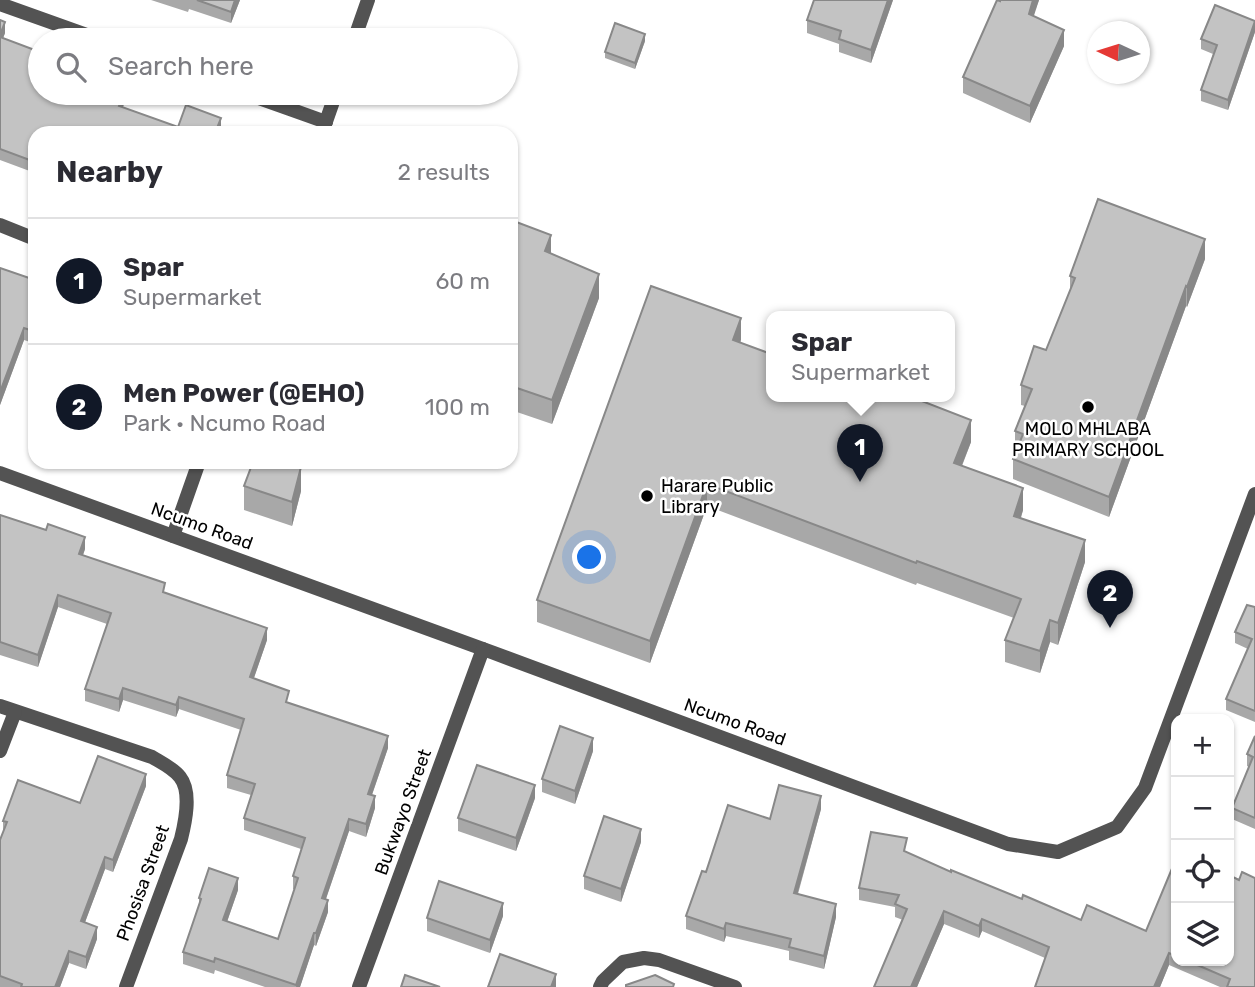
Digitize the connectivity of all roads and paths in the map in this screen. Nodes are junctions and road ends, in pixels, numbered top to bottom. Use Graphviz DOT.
graph roads {
  1 [pos="368,0"];
  2 [pos="0,4"];
  3 [pos="67,28"];
  4 [pos="358,28"];
  5 [pos="272,105"];
  6 [pos="332,105"];
  7 [pos="319,126"];
  8 [pos="325,126"];
  9 [pos="0,225"];
  10 [pos="28,236"];
  11 [pos="197,469"];
  12 [pos="0,473"];
  13 [pos="1254,499"];
  14 [pos="173,536"];
  15 [pos="483,649"];
  16 [pos="0,706"];
  17 [pos="15,712"];
  18 [pos="0,751"];
  19 [pos="126,987"];
  20 [pos="359,987"];
  21 [pos="600,987"];
  22 [pos="734,987"];
  1 -- 4 [label="street"];
  2 -- 3 [label="street"];
  5 -- 7 [label="street"];
  6 -- 8 [label="street"];
  9 -- 10 [label="street"];
  11 -- 14 [label="street"];
  12 -- 14 [label="street, Ncumo Road"];
  13 -- 15 [label="street, Ncumo Road"];
  14 -- 15 [label="street, Ncumo Road"];
  15 -- 20 [label="street, Bukwayo Street"];
  16 -- 17 [label="street, Phosisa Street"];
  17 -- 18 [label="street"];
  17 -- 19 [label="street, Phosisa Street"];
  21 -- 22 [label="street"];
}
